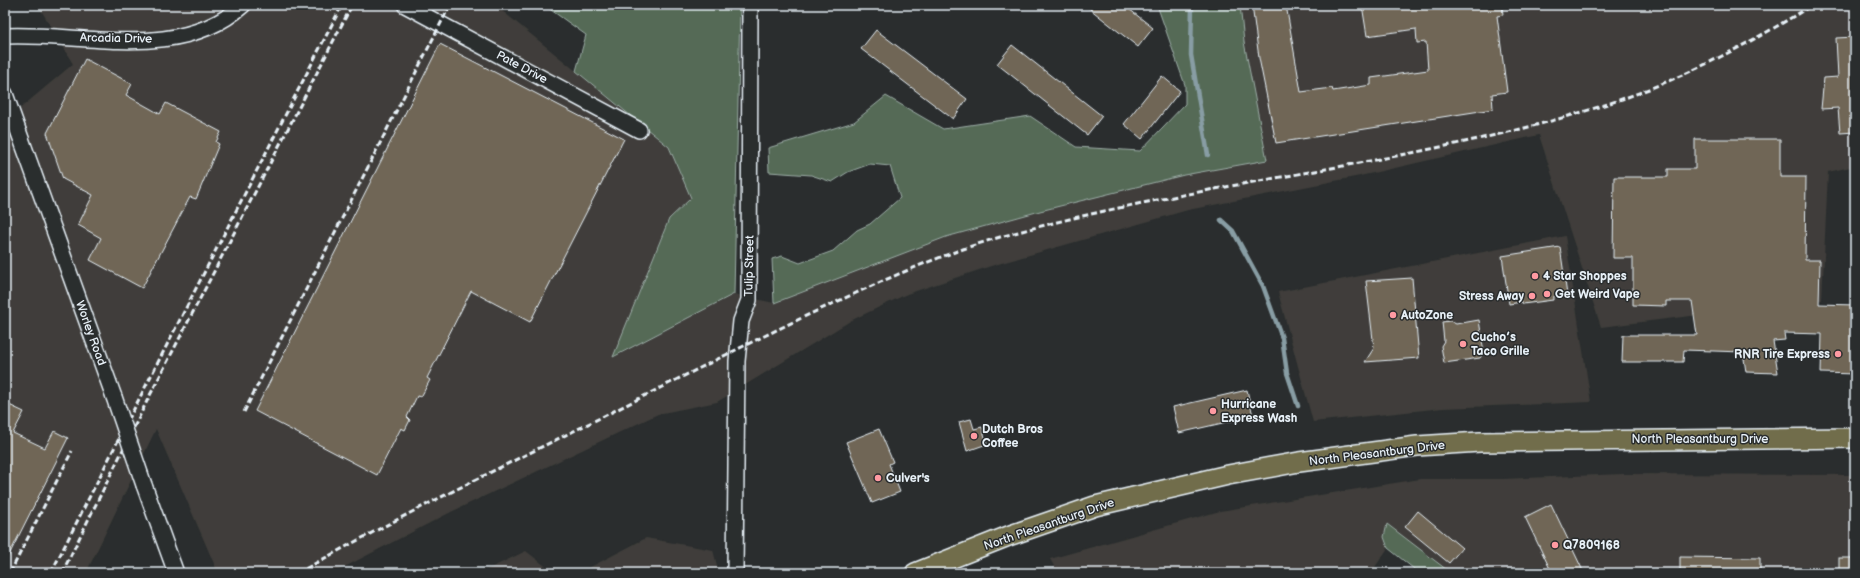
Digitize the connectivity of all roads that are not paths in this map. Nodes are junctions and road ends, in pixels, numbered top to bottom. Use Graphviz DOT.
graph roads {
  1 [pos="243,5"];
  2 [pos="405,5"];
  3 [pos="750,5"];
  4 [pos="5,36"];
  5 [pos="5,94"];
  6 [pos="639,130"];
  7 [pos="1855,438"];
  8 [pos="176,573"];
  9 [pos="735,573"];
  10 [pos="915,573"];
  1 -- 4 [label="street, Arcadia Drive"];
  2 -- 6 [label="street, Pate Drive"];
  3 -- 9 [label="street, Tulip Street"];
  5 -- 8 [label="street, Worley Road, bridge"];
  7 -- 10 [label="main road, North Pleasantburg Drive"];
}
